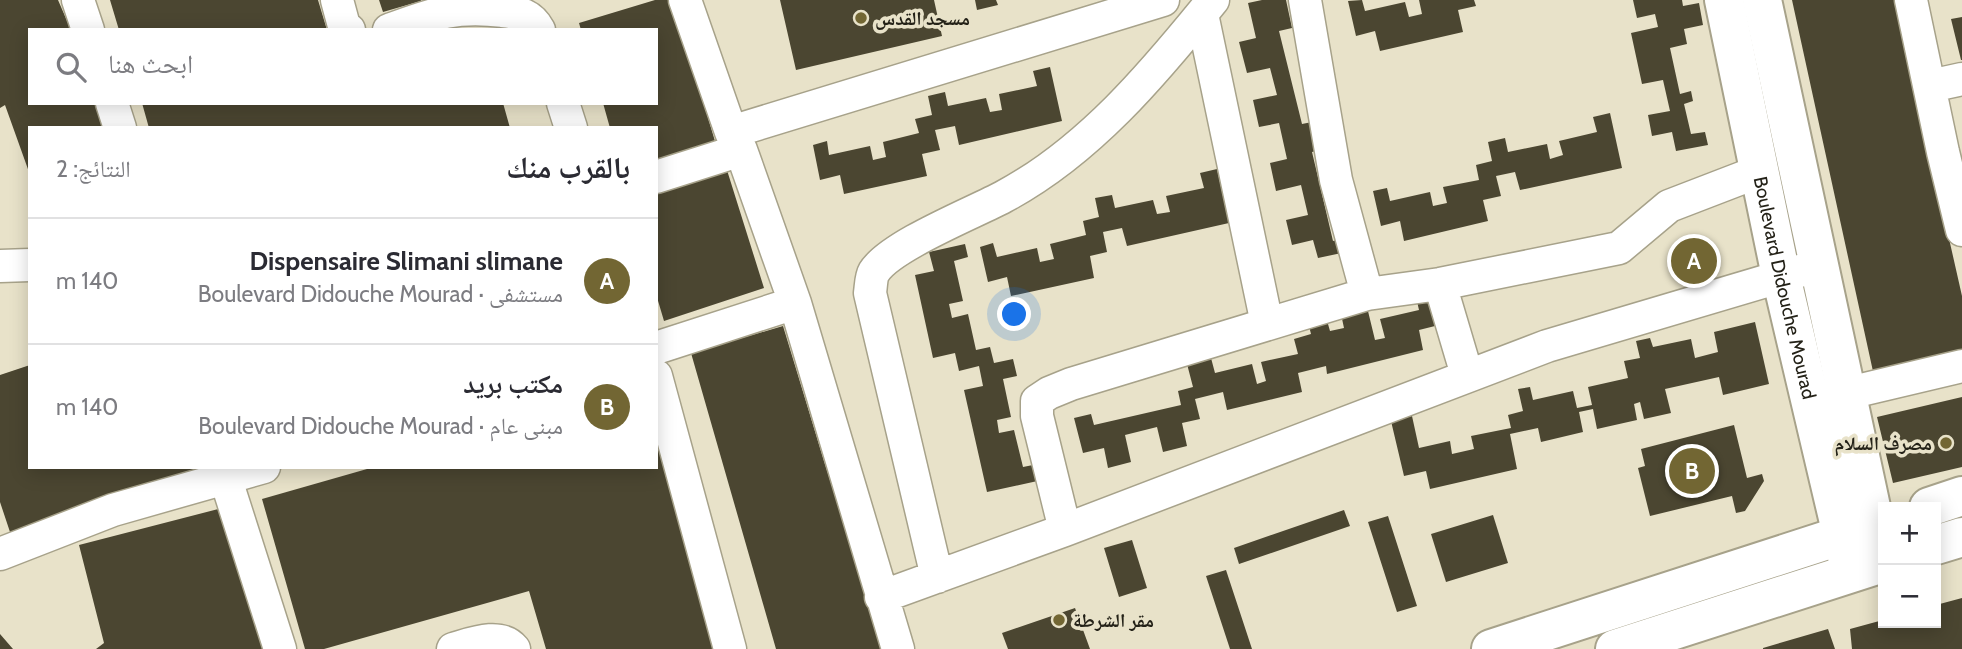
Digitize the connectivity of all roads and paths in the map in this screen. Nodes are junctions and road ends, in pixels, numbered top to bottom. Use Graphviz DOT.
graph roads {
  1 [pos="78,0"];
  2 [pos="337,0"];
  3 [pos="685,0"];
  4 [pos="1163,0"];
  5 [pos="1304,0"];
  6 [pos="1724,0"];
  7 [pos="1762,0"];
  8 [pos="1911,0"];
  9 [pos="1207,7"];
  10 [pos="87,28"];
  11 [pos="346,28"];
  12 [pos="395,28"];
  13 [pos="538,28"];
  14 [pos="1962,79"];
  15 [pos="1930,86"];
  16 [pos="113,105"];
  17 [pos="564,105"];
  18 [pos="119,126"];
  19 [pos="570,126"];
  20 [pos="736,141"];
  21 [pos="1760,171"];
  22 [pos="658,176"];
  23 [pos="1962,230"];
  24 [pos="28,265"];
  25 [pos="0,266"];
  26 [pos="1818,266"];
  27 [pos="1781,276"];
  28 [pos="1440,284"];
  29 [pos="1367,294"];
  30 [pos="795,303"];
  31 [pos="1267,324"];
  32 [pos="658,347"];
  33 [pos="1962,366"];
  34 [pos="1467,375"];
  35 [pos="658,383"];
  36 [pos="1828,398"];
  37 [pos="251,469"];
  38 [pos="224,473"];
  39 [pos="1962,496"];
  40 [pos="1941,503"];
  41 [pos="1867,528"];
  42 [pos="1065,530"];
  43 [pos="1962,537"];
  44 [pos="1941,543"];
  45 [pos="0,554"];
  46 [pos="1872,566"];
  47 [pos="937,577"];
  48 [pos="881,597"];
  49 [pos="279,649"];
  50 [pos="453,649"];
  51 [pos="514,649"];
  52 [pos="730,649"];
  53 [pos="898,649"];
  54 [pos="1490,649"];
  55 [pos="1615,649"];
  1 -- 10 [label="street"];
  2 -- 11 [label="street"];
  3 -- 20 [label="street"];
  4 -- 20 [label="street"];
  5 -- 29 [label="street"];
  6 -- 21 [label="main road, Boulevard Didouche Mourad"];
  7 -- 26 [label="main road, Boulevard Didouche Mourad"];
  8 -- 15 [label="street"];
  9 -- 31 [label="street"];
  9 -- 47 [label="street"];
  12 -- 13 [label="street"];
  14 -- 15 [label="street"];
  15 -- 23 [label="street"];
  16 -- 18 [label="street"];
  17 -- 19 [label="street"];
  20 -- 22 [label="street"];
  20 -- 30 [label="street"];
  21 -- 27 [label="main road, Boulevard Didouche Mourad"];
  21 -- 28 [label="street"];
  24 -- 25 [label="street"];
  26 -- 27 [label="street"];
  26 -- 36 [label="main road, Boulevard Didouche Mourad"];
  27 -- 34 [label="street"];
  27 -- 36 [label="main road, Boulevard Didouche Mourad"];
  28 -- 29 [label="street"];
  28 -- 34 [label="street"];
  29 -- 31 [label="street"];
  30 -- 32 [label="street"];
  30 -- 48 [label="street"];
  31 -- 42 [label="street"];
  33 -- 36 [label="street"];
  34 -- 42 [label="street"];
  35 -- 52 [label="street"];
  36 -- 41 [label="main road, Boulevard Didouche Mourad"];
  37 -- 38 [label="street"];
  38 -- 45 [label="street"];
  38 -- 49 [label="street"];
  39 -- 40 [label="main road"];
  41 -- 46 [label="main road, Boulevard Didouche Mourad"];
  41 -- 54 [label="main road"];
  42 -- 47 [label="street"];
  43 -- 44 [label="main road"];
  46 -- 55 [label="main road"];
  47 -- 48 [label="street"];
  48 -- 53 [label="street"];
  50 -- 51 [label="street"];
}
